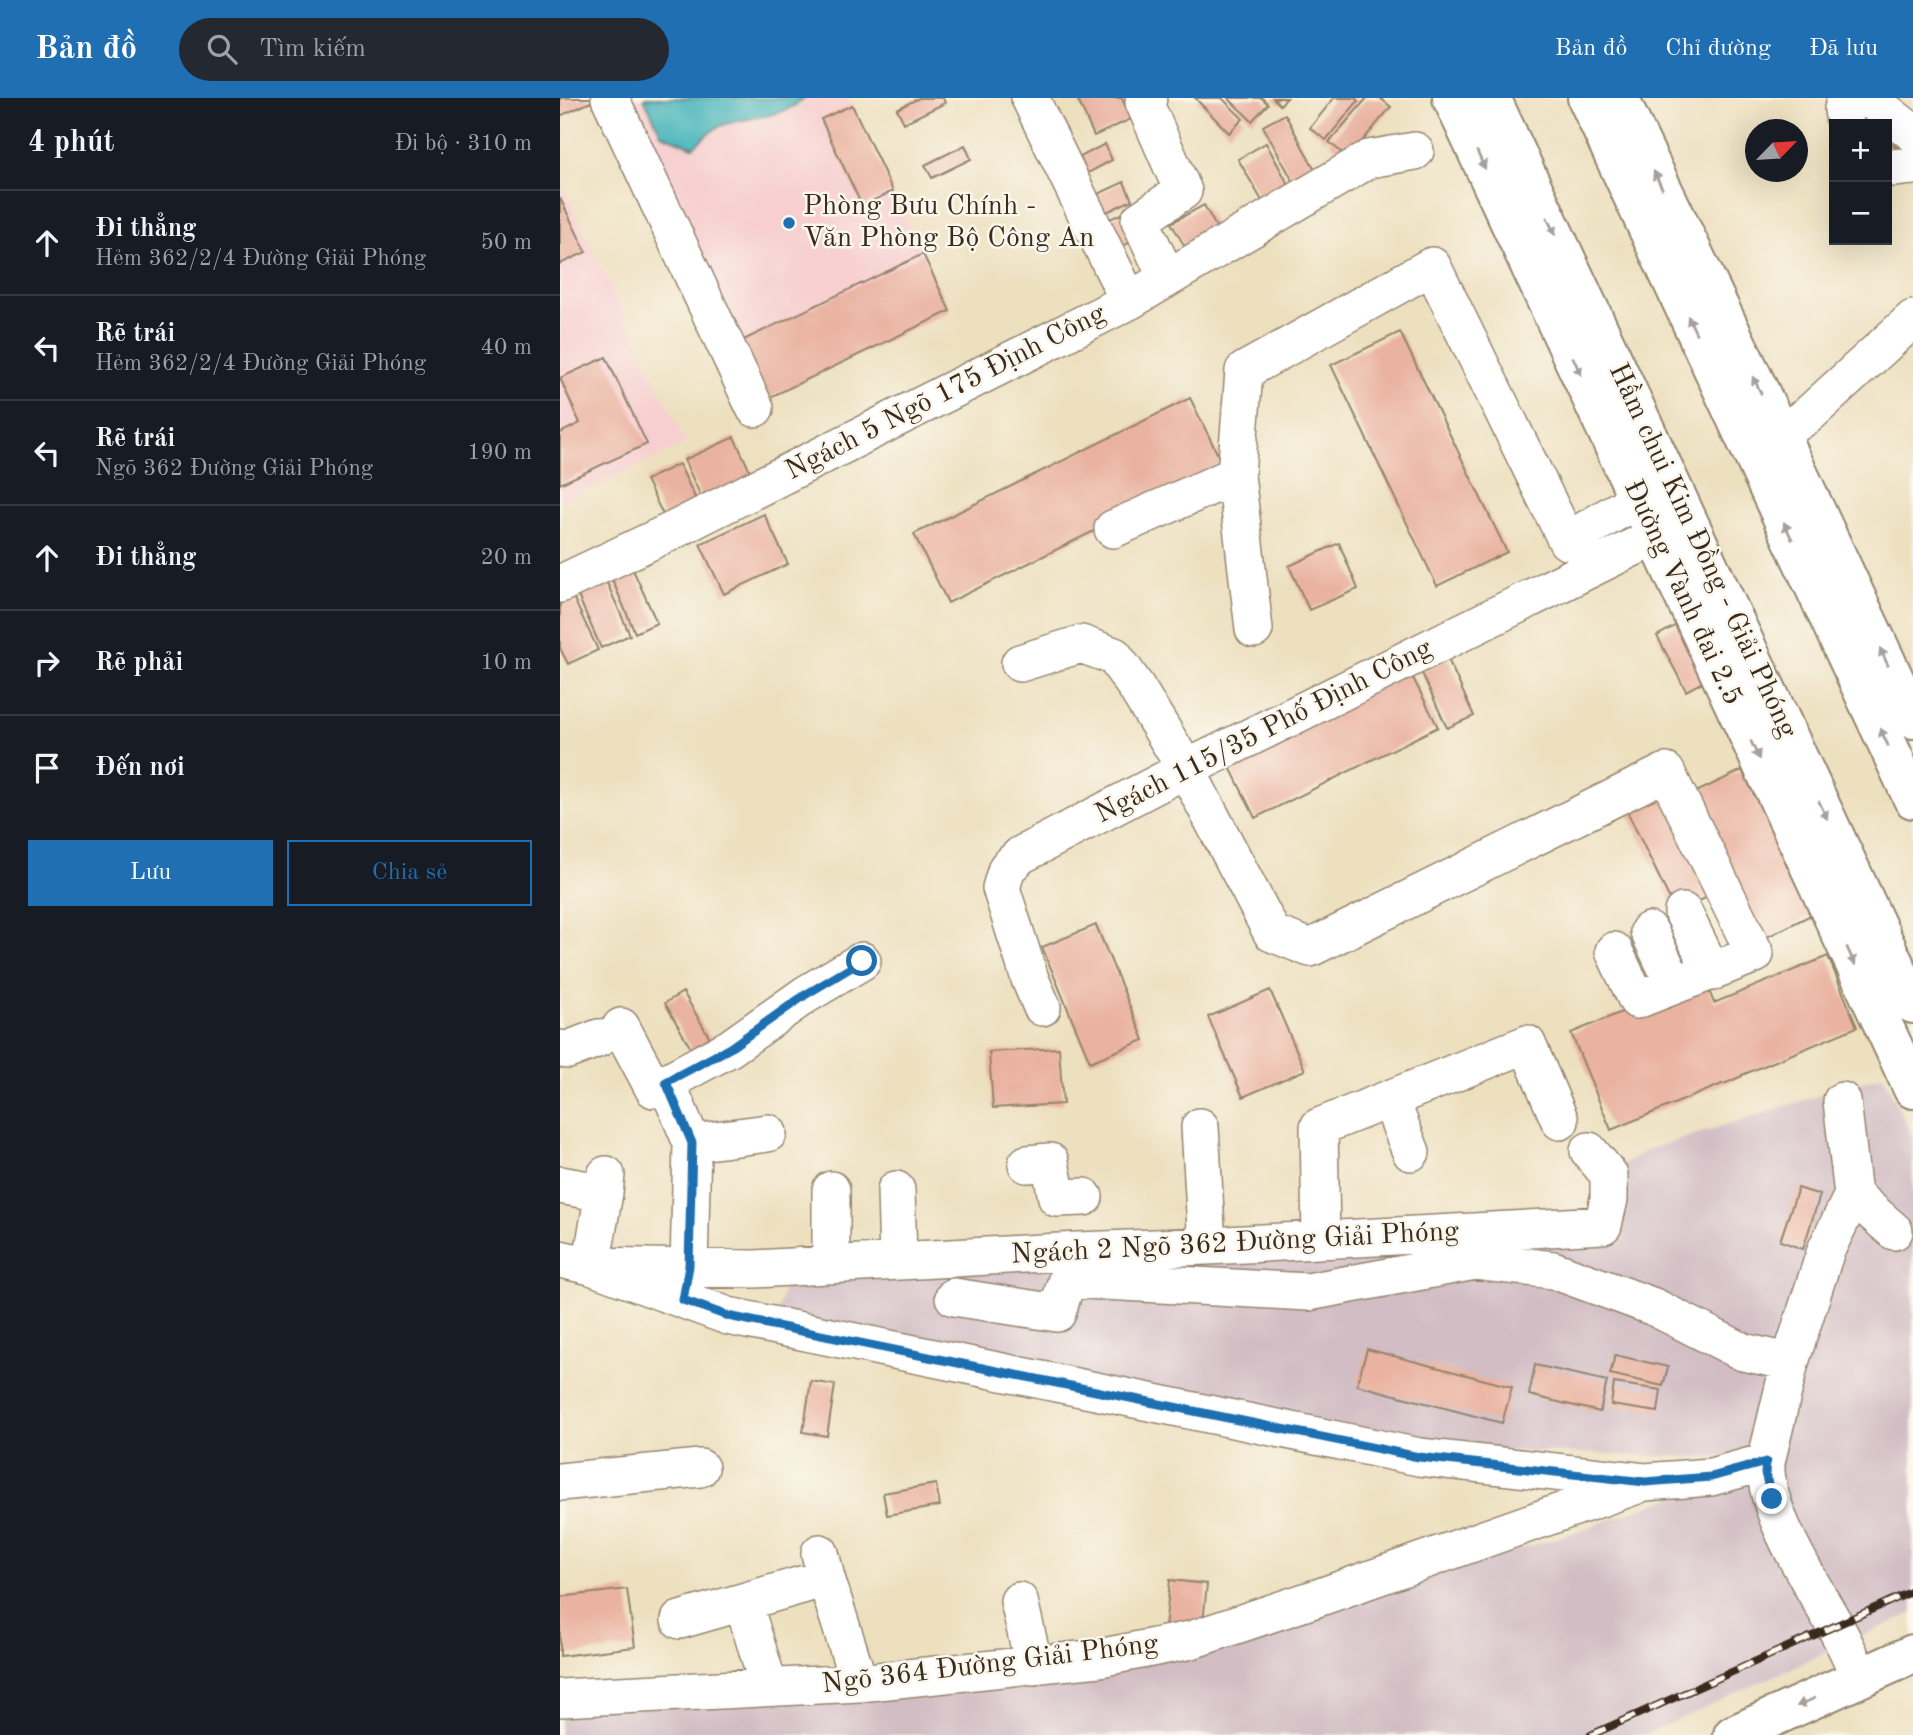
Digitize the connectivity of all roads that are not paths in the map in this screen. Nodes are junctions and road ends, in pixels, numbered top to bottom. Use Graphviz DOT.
graph roads {
  1 [pos="610,98"];
  2 [pos="1030,98"];
  3 [pos="1148,98"];
  4 [pos="1452,98"];
  5 [pos="1491,98"];
  6 [pos="1587,98"];
  7 [pos="1619,98"];
  8 [pos="1847,98"];
  9 [pos="1868,98"];
  10 [pos="1844,119"];
  11 [pos="1913,133"];
  12 [pos="1415,151"];
  13 [pos="1167,278"];
  14 [pos="1129,300"];
  15 [pos="1913,319"];
  16 [pos="755,408"];
  17 [pos="1780,434"];
  18 [pos="1236,475"];
  19 [pos="1638,499"];
  20 [pos="1113,529"];
  21 [pos="1656,536"];
  22 [pos="560,584"];
  23 [pos="1254,629"];
  24 [pos="1020,663"];
  25 [pos="1913,719"];
  26 [pos="1186,769"];
  27 [pos="1913,799"];
  28 [pos="1683,912"];
  29 [pos="1649,932"];
  30 [pos="1614,951"];
  31 [pos="862,961"];
  32 [pos="1712,972"];
  33 [pos="1674,984"];
  34 [pos="1913,1004"];
  35 [pos="1042,1007"];
  36 [pos="560,1049"];
  37 [pos="666,1082"];
  38 [pos="1913,1089"];
  39 [pos="1390,1099"];
  40 [pos="1842,1101"];
  41 [pos="1560,1121"];
  42 [pos="1200,1128"];
  43 [pos="768,1133"];
  44 [pos="692,1143"];
  45 [pos="1589,1151"];
  46 [pos="1412,1152"];
  47 [pos="1027,1164"];
  48 [pos="560,1185"];
  49 [pos="831,1190"];
  50 [pos="896,1190"];
  51 [pos="1853,1195"];
  52 [pos="1894,1231"];
  53 [pos="1321,1241"];
  54 [pos="1208,1246"];
  55 [pos="1078,1251"];
  56 [pos="898,1261"];
  57 [pos="575,1262"];
  58 [pos="831,1264"];
  59 [pos="785,1267"];
  60 [pos="686,1283"];
  61 [pos="954,1297"];
  62 [pos="773,1325"];
  63 [pos="1790,1362"];
  64 [pos="1766,1462"];
  65 [pos="700,1468"];
  66 [pos="560,1482"];
  67 [pos="1645,1482"];
  68 [pos="1020,1601"];
  69 [pos="743,1602"];
  70 [pos="680,1620"];
  71 [pos="1913,1654"];
  72 [pos="1034,1666"];
  73 [pos="1860,1678"];
  74 [pos="859,1683"];
  75 [pos="769,1687"];
  76 [pos="560,1698"];
  77 [pos="1733,1735"];
  1 -- 16 [label="street"];
  2 -- 14 [label="street, Ngách 5 Ngõ 175 Định Công"];
  3 -- 13 [label="street"];
  4 -- 19 [label="main road, Đường Vành đai 2.5, one-way"];
  5 -- 34 [label="main road, Hầm chui Kim Đồng - Giải Phóng, one-way"];
  27 -- 6 [label="main road, one-way"];
  17 -- 7 [label="main road, one-way"];
  8 -- 10 [label="street"];
  9 -- 11 [label="street"];
  12 -- 13 [label="street"];
  13 -- 14 [label="street"];
  14 -- 22 [label="street, Ngách 5 Ngõ 175 Định Công"];
  15 -- 17 [label="street"];
  25 -- 17 [label="main road, one-way"];
  18 -- 19 [label="street"];
  18 -- 20 [label="street"];
  18 -- 23 [label="street"];
  19 -- 21 [label="main road, Đường Vành đai 2.5"];
  21 -- 26 [label="street, Ngách 115/35 Phố Định Công"];
  21 -- 38 [label="main road, Đường Vành đai 2.5, one-way"];
  24 -- 26 [label="street"];
  26 -- 32 [label="street"];
  26 -- 35 [label="street, Ngách 115/35 Phố Định Công"];
  28 -- 32 [label="street"];
  29 -- 33 [label="street"];
  30 -- 33 [label="street"];
  31 -- 37 [label="street"];
  32 -- 33 [label="street"];
  36 -- 37 [label="street"];
  37 -- 44 [label="street"];
  39 -- 41 [label="street"];
  39 -- 46 [label="street"];
  39 -- 53 [label="street"];
  40 -- 51 [label="street"];
  42 -- 54 [label="street"];
  43 -- 44 [label="street"];
  44 -- 60 [label="street"];
  45 -- 53 [label="street, Ngách 2 Ngõ 362 Đường Giải Phóng"];
  47 -- 55 [label="street"];
  48 -- 57 [label="street"];
  49 -- 58 [label="street"];
  50 -- 56 [label="street"];
  51 -- 52 [label="street"];
  51 -- 63 [label="street"];
  53 -- 54 [label="street, Ngách 2 Ngõ 362 Đường Giải Phóng"];
  54 -- 55 [label="street, Ngách 2 Ngõ 362 Đường Giải Phóng"];
  55 -- 56 [label="street, Ngách 2 Ngõ 362 Đường Giải Phóng"];
  56 -- 58 [label="street, Ngách 2 Ngõ 362 Đường Giải Phóng"];
  57 -- 60 [label="street"];
  58 -- 59 [label="street, Ngách 2 Ngõ 362 Đường Giải Phóng"];
  59 -- 60 [label="street, Ngách 2 Ngõ 362 Đường Giải Phóng"];
  59 -- 62 [label="street"];
  60 -- 62 [label="street"];
  61 -- 63 [label="street"];
  62 -- 67 [label="street"];
  63 -- 64 [label="street"];
  64 -- 67 [label="street"];
  64 -- 73 [label="street"];
  65 -- 66 [label="street"];
  67 -- 72 [label="street, Ngõ 364 Đường Giải Phóng"];
  68 -- 72 [label="street"];
  69 -- 70 [label="street"];
  69 -- 74 [label="street"];
  69 -- 75 [label="street"];
  71 -- 73 [label="main road"];
  72 -- 74 [label="street, Ngõ 364 Đường Giải Phóng"];
  73 -- 77 [label="main road, one-way"];
  74 -- 75 [label="street, Ngõ 364 Đường Giải Phóng"];
  75 -- 76 [label="street, Ngõ 364 Đường Giải Phóng"];
}
